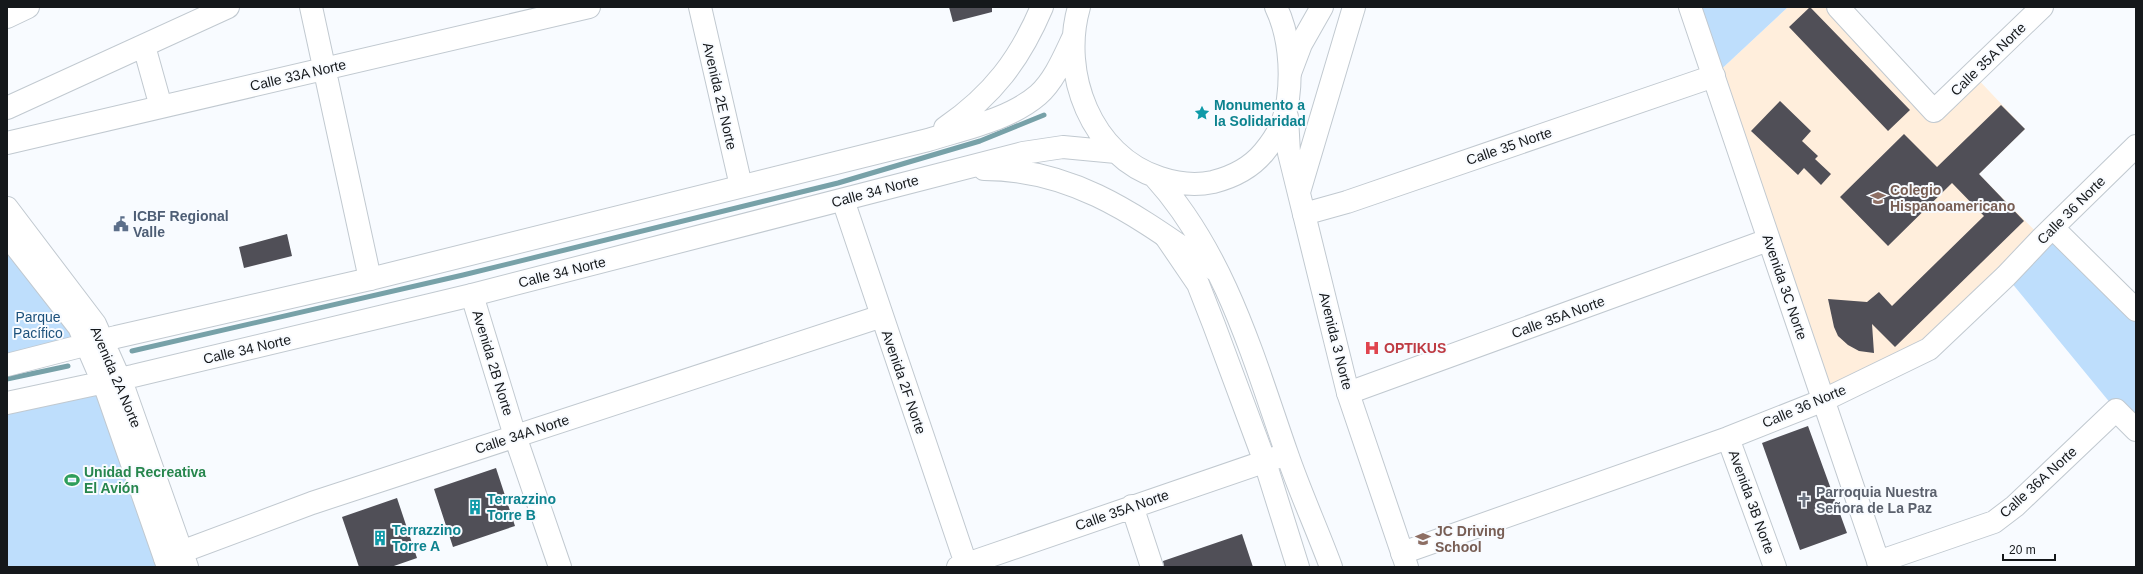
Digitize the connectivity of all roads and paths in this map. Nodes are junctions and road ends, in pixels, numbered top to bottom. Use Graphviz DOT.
graph roads {
  1 [pos="28,7"];
  2 [pos="228,7"];
  3 [pos="311,7"];
  4 [pos="589,7"];
  5 [pos="700,7"];
  6 [pos="1042,7"];
  7 [pos="1079,7"];
  8 [pos="1276,7"];
  9 [pos="1322,7"];
  10 [pos="1354,7"];
  11 [pos="1690,7"];
  12 [pos="1838,7"];
  13 [pos="2042,7"];
  14 [pos="7,17"];
  15 [pos="1073,38"];
  16 [pos="144,46"];
  17 [pos="326,69"];
  18 [pos="1290,73"];
  19 [pos="1714,76"];
  20 [pos="161,107"];
  21 [pos="7,108"];
  22 [pos="1286,111"];
  23 [pos="928,140"];
  24 [pos="7,143"];
  25 [pos="2136,146"];
  26 [pos="1116,152"];
  27 [pos="957,169"];
  28 [pos="1154,176"];
  29 [pos="741,186"];
  30 [pos="1299,193"];
  31 [pos="843,200"];
  32 [pos="7,208"];
  33 [pos="1304,214"];
  34 [pos="2053,228"];
  35 [pos="7,235"];
  36 [pos="1166,237"];
  37 [pos="1768,240"];
  38 [pos="1220,273"];
  39 [pos="370,279"];
  40 [pos="472,295"];
  41 [pos="2136,310"];
  42 [pos="882,316"];
  43 [pos="95,343"];
  44 [pos="7,365"];
  45 [pos="111,380"];
  46 [pos="1348,393"];
  47 [pos="1824,400"];
  48 [pos="7,403"];
  49 [pos="2136,430"];
  50 [pos="515,436"];
  51 [pos="1728,438"];
  52 [pos="1287,454"];
  53 [pos="1265,462"];
  54 [pos="1132,506"];
  55 [pos="1405,560"];
  56 [pos="175,561"];
  57 [pos="1879,564"];
  58 [pos="962,566"];
  59 [pos="560,567"];
  60 [pos="1152,567"];
  61 [pos="1298,567"];
  62 [pos="1331,567"];
  63 [pos="1775,567"];
  1 -- 14 [label="street"];
  2 -- 16 [label="street"];
  3 -- 17 [label="street"];
  4 -- 17 [label="street, Calle 33A Norte"];
  5 -- 29 [label="street, Avenida 2E Norte"];
  6 -- 23 [label="street"];
  7 -- 15 [label="street"];
  8 -- 18 [label="street"];
  9 -- 18 [label="street"];
  10 -- 30 [label="street"];
  11 -- 19 [label="street, Avenida 3C Norte"];
  12 -- 13 [label="street, Calle 35A Norte"];
  15 -- 23 [label="street"];
  15 -- 26 [label="street"];
  16 -- 20 [label="street"];
  16 -- 21 [label="street"];
  17 -- 20 [label="street, Calle 33A Norte"];
  17 -- 39 [label="street"];
  18 -- 22 [label="street"];
  19 -- 33 [label="street, Calle 35 Norte"];
  19 -- 37 [label="street, Avenida 3C Norte"];
  20 -- 24 [label="street, Calle 33A Norte"];
  22 -- 28 [label="street"];
  22 -- 30 [label="street, Avenida 3 Norte"];
  23 -- 29 [label="street"];
  25 -- 34 [label="street, Calle 36 Norte"];
  26 -- 27 [label="street, Calle 34 Norte"];
  26 -- 28 [label="street"];
  27 -- 31 [label="street, Calle 34 Norte"];
  27 -- 36 [label="street"];
  28 -- 38 [label="street"];
  29 -- 39 [label="street"];
  30 -- 33 [label="street, Avenida 3 Norte"];
  31 -- 40 [label="street, Calle 34 Norte"];
  31 -- 42 [label="street, Avenida 2F Norte"];
  32 -- 43 [label="street, Avenida 2A Norte"];
  33 -- 46 [label="street, Avenida 3 Norte"];
  34 -- 41 [label="street"];
  34 -- 47 [label="street, Calle 36 Norte"];
  35 -- 43 [label="street, Avenida 2A Norte"];
  36 -- 38 [label="street"];
  36 -- 53 [label="street"];
  37 -- 46 [label="street, Calle 35A Norte"];
  37 -- 47 [label="street, Avenida 3C Norte"];
  38 -- 52 [label="street"];
  39 -- 43 [label="street"];
  40 -- 45 [label="street, Calle 34 Norte"];
  40 -- 50 [label="street, Avenida 2B Norte"];
  42 -- 50 [label="street, Calle 34A Norte"];
  42 -- 58 [label="street, Avenida 2F Norte"];
  43 -- 44 [label="street"];
  43 -- 45 [label="street, Avenida 2A Norte"];
  45 -- 48 [label="street, Calle 34 Norte"];
  45 -- 56 [label="street, Avenida 2A Norte"];
  46 -- 55 [label="street, Avenida 3 Norte"];
  47 -- 51 [label="street, Calle 36 Norte"];
  47 -- 57 [label="street, Avenida 3C Norte"];
  49 -- 57 [label="street, Calle 36A Norte"];
  50 -- 56 [label="street, Calle 34A Norte"];
  50 -- 59 [label="street, Avenida 2B Norte"];
  51 -- 55 [label="street, Calle 36 Norte"];
  51 -- 63 [label="street, Avenida 3B Norte"];
  52 -- 53 [label="street, Calle 35A Norte"];
  52 -- 62 [label="street"];
  53 -- 54 [label="street, Calle 35A Norte"];
  53 -- 61 [label="street"];
  54 -- 58 [label="street, Calle 35A Norte"];
  54 -- 60 [label="street"];
}
